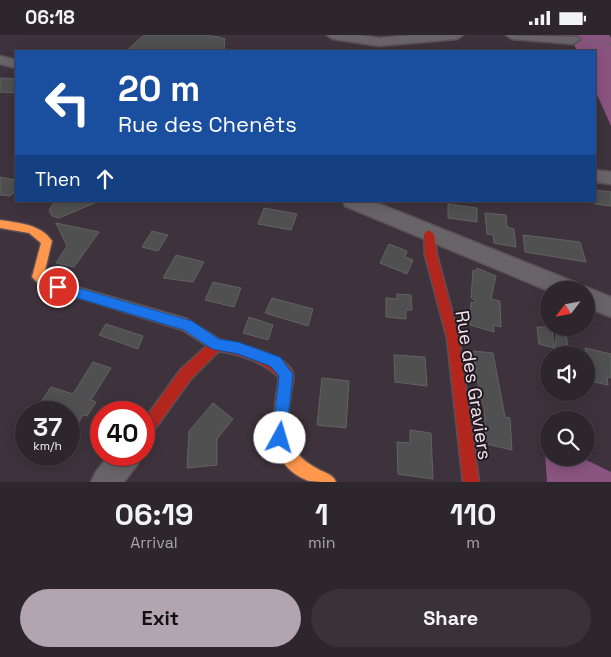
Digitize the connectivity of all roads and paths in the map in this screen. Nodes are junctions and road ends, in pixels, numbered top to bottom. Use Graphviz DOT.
graph roads {
  1 [pos="333,35"];
  2 [pos="457,35"];
  3 [pos="512,35"];
  4 [pos="572,40"];
  5 [pos="611,44"];
  6 [pos="378,47"];
  7 [pos="0,60"];
  8 [pos="15,63"];
  9 [pos="596,176"];
  10 [pos="611,178"];
  11 [pos="354,202"];
  12 [pos="0,224"];
  13 [pos="429,234"];
  14 [pos="546,281"];
  15 [pos="595,301"];
  16 [pos="611,307"];
  17 [pos="217,345"];
  18 [pos="155,417"];
  19 [pos="118,466"];
  20 [pos="106,482"];
  21 [pos="328,482"];
  22 [pos="471,482"];
  1 -- 6 [label="street"];
  2 -- 6 [label="street"];
  3 -- 4 [label="street"];
  4 -- 5 [label="path"];
  7 -- 8 [label="street"];
  9 -- 10 [label="street"];
  11 -- 13 [label="street"];
  12 -- 17 [label="street"];
  13 -- 14 [label="street"];
  13 -- 22 [label="street, Rue des Graviers"];
  15 -- 16 [label="street"];
  17 -- 18 [label="street"];
  17 -- 21 [label="street"];
  19 -- 20 [label="street"];
}
